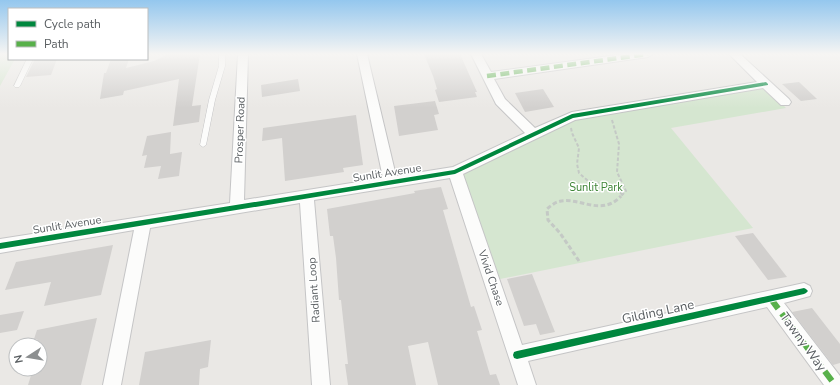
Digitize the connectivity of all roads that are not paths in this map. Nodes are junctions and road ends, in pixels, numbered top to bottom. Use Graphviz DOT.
graph roads {
  1 [pos="24,72"];
  2 [pos="220,72"];
  3 [pos="242,72"];
  4 [pos="366,72"];
  5 [pos="485,72"];
  6 [pos="517,72"];
  7 [pos="753,72"];
  8 [pos="487,76"];
  9 [pos="766,84"];
  10 [pos="17,86"];
  11 [pos="785,102"];
  12 [pos="533,134"];
  13 [pos="203,145"];
  14 [pos="455,172"];
  15 [pos="391,182"];
  16 [pos="307,196"];
  17 [pos="238,207"];
  18 [pos="143,223"];
  19 [pos="0,246"];
  20 [pos="804,292"];
  21 [pos="771,299"];
  22 [pos="517,355"];
  23 [pos="112,385"];
  24 [pos="321,385"];
  25 [pos="527,385"];
  26 [pos="835,385"];
  1 -- 10 [label="lane"];
  2 -- 13 [label="lane"];
  3 -- 17 [label="street, Prosper Road"];
  4 -- 15 [label="street"];
  5 -- 8 [label="street"];
  6 -- 8 [label="street"];
  7 -- 9 [label="street"];
  8 -- 12 [label="street"];
  9 -- 11 [label="street"];
  9 -- 12 [label="street, Sunlit Avenue"];
  12 -- 14 [label="street, Sunlit Avenue"];
  14 -- 15 [label="street, Sunlit Avenue"];
  14 -- 22 [label="street, Vivid Chase"];
  15 -- 16 [label="street, Sunlit Avenue"];
  16 -- 17 [label="street, Sunlit Avenue"];
  16 -- 24 [label="street, Radiant Loop"];
  17 -- 18 [label="street, Sunlit Avenue"];
  18 -- 19 [label="street, Sunlit Avenue"];
  18 -- 23 [label="street"];
  20 -- 21 [label="street, Gilding Lane"];
  21 -- 22 [label="street, Gilding Lane"];
  21 -- 26 [label="street, Tawny Way"];
  22 -- 25 [label="street, Vivid Chase"];
}
